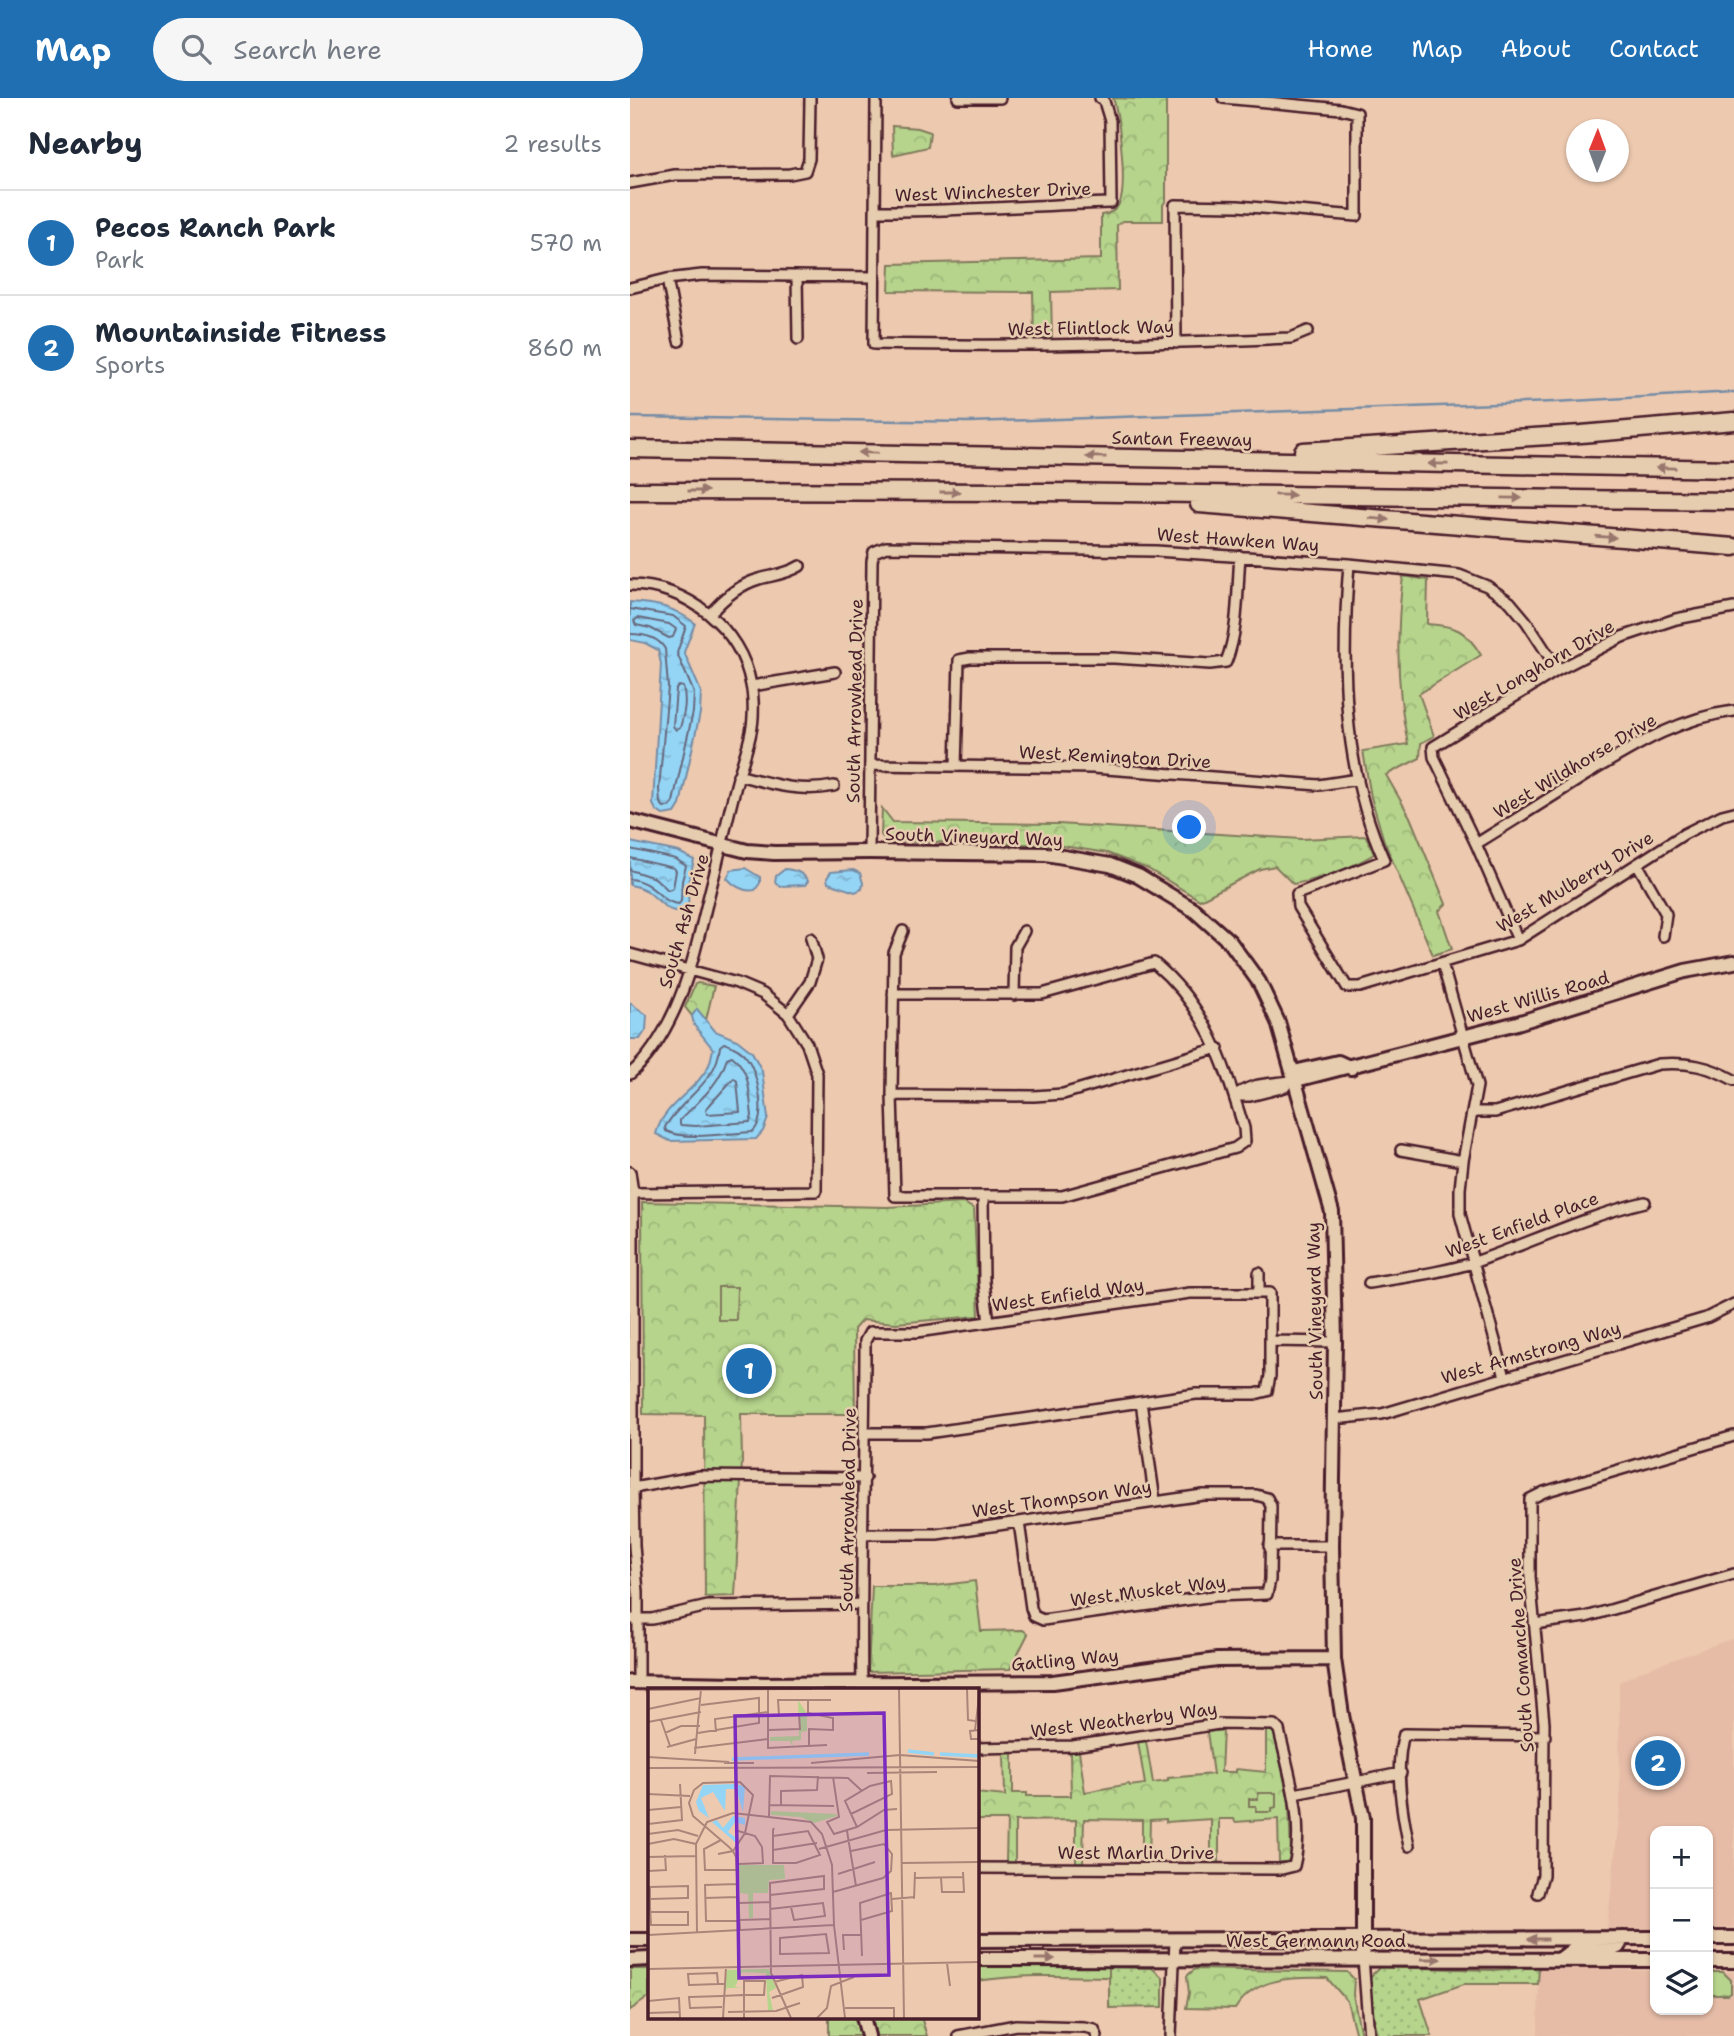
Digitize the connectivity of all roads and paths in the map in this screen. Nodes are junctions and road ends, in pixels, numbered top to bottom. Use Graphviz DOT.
graph roads {
  1 [pos="810,98"];
  2 [pos="876,98"];
  3 [pos="958,98"];
  4 [pos="1000,98"];
  5 [pos="1102,98"];
  6 [pos="1223,98"];
  7 [pos="630,183"];
  8 [pos="875,211"];
  9 [pos="797,276"];
  10 [pos="874,277"];
  11 [pos="667,279"];
  12 [pos="630,288"];
  13 [pos="1308,331"];
  14 [pos="798,339"];
  15 [pos="679,341"];
  16 [pos="1176,343"];
  17 [pos="1734,421"];
  18 [pos="630,448"];
  19 [pos="1164,458"];
  20 [pos="1734,469"];
  21 [pos="630,491"];
  22 [pos="1045,492"];
  23 [pos="1734,501"];
  24 [pos="1734,549"];
  25 [pos="874,552"];
  26 [pos="1240,556"];
  27 [pos="1349,564"];
  28 [pos="800,566"];
  29 [pos="630,586"];
  30 [pos="1734,608"];
  31 [pos="710,614"];
  32 [pos="1558,670"];
  33 [pos="835,672"];
  34 [pos="752,686"];
  35 [pos="1734,711"];
  36 [pos="871,765"];
  37 [pos="956,766"];
  38 [pos="738,775"];
  39 [pos="1358,779"];
  40 [pos="834,786"];
  41 [pos="1734,812"];
  42 [pos="630,821"];
  43 [pos="1476,844"];
  44 [pos="721,846"];
  45 [pos="869,852"];
  46 [pos="1639,865"];
  47 [pos="903,931"];
  48 [pos="1024,931"];
  49 [pos="1663,936"];
  50 [pos="811,937"];
  51 [pos="1518,940"];
  52 [pos="630,954"];
  53 [pos="1734,962"];
  54 [pos="1442,963"];
  55 [pos="689,971"];
  56 [pos="893,994"];
  57 [pos="1014,995"];
  58 [pos="788,1014"];
  59 [pos="1464,1037"];
  60 [pos="1218,1048"];
  61 [pos="630,1074"];
  62 [pos="1293,1078"];
  63 [pos="1734,1080"];
  64 [pos="892,1095"];
  65 [pos="1234,1096"];
  66 [pos="1473,1112"];
  67 [pos="1401,1150"];
  68 [pos="1463,1161"];
  69 [pos="630,1172"];
  70 [pos="633,1193"];
  71 [pos="983,1196"];
  72 [pos="1644,1202"];
  73 [pos="631,1241"];
  74 [pos="1472,1263"];
  75 [pos="1259,1273"];
  76 [pos="1369,1283"];
  77 [pos="1265,1293"];
  78 [pos="1734,1304"];
  79 [pos="989,1322"];
  80 [pos="870,1332"];
  81 [pos="1270,1341"];
  82 [pos="1335,1342"];
  83 [pos="632,1343"];
  84 [pos="1505,1377"];
  85 [pos="1140,1402"];
  86 [pos="1334,1419"];
  87 [pos="865,1433"];
  88 [pos="1734,1436"];
  89 [pos="631,1443"];
  90 [pos="865,1478"];
  91 [pos="633,1488"];
  92 [pos="1155,1501"];
  93 [pos="1019,1522"];
  94 [pos="862,1534"];
  95 [pos="1269,1546"];
  96 [pos="1332,1546"];
  97 [pos="1734,1574"];
  98 [pos="861,1604"];
  99 [pos="634,1619"];
  100 [pos="1534,1624"];
  101 [pos="1334,1659"];
  102 [pos="634,1682"];
  103 [pos="862,1687"];
  104 [pos="1545,1736"];
  105 [pos="978,1748"];
  106 [pos="1401,1773"];
  107 [pos="1357,1782"];
  108 [pos="1294,1794"];
  109 [pos="1409,1846"];
  110 [pos="978,1868"];
  111 [pos="1538,1893"];
  112 [pos="1623,1938"];
  113 [pos="1650,1938"];
  114 [pos="1713,1938"];
  115 [pos="1734,1938"];
  116 [pos="1363,1939"];
  117 [pos="630,1940"];
  118 [pos="648,1940"];
  119 [pos="978,1940"];
  120 [pos="1175,1940"];
  121 [pos="1363,1958"];
  122 [pos="630,1959"];
  123 [pos="648,1959"];
  124 [pos="978,1959"];
  125 [pos="1175,1959"];
  126 [pos="1558,1960"];
  127 [pos="1650,1961"];
  128 [pos="1713,1961"];
  129 [pos="1734,1961"];
  130 [pos="863,2018"];
  131 [pos="1096,2032"];
  132 [pos="869,2036"];
  133 [pos="958,2036"];
  134 [pos="1171,2036"];
  135 [pos="1369,2036"];
  1 -- 7 [label="street"];
  2 -- 8 [label="street"];
  3 -- 4 [label="street"];
  5 -- 8 [label="street, West Winchester Drive"];
  6 -- 16 [label="street"];
  8 -- 10 [label="street"];
  9 -- 10 [label="street"];
  9 -- 11 [label="street"];
  9 -- 14 [label="street"];
  10 -- 16 [label="street, West Flintlock Way"];
  11 -- 12 [label="street"];
  11 -- 15 [label="street"];
  13 -- 16 [label="street, West Flintlock Way"];
  17 -- 19 [label="highway"];
  19 -- 18 [label="highway, Santan Freeway, one-way"];
  20 -- 19 [label="highway, Santan Freeway, one-way"];
  21 -- 22 [label="highway, one-way"];
  22 -- 23 [label="highway, one-way"];
  22 -- 24 [label="highway, one-way"];
  25 -- 26 [label="street, West Hawken Way"];
  25 -- 36 [label="street, South Arrowhead Drive"];
  26 -- 27 [label="street, West Hawken Way"];
  26 -- 37 [label="street"];
  27 -- 32 [label="street, West Hawken Way"];
  27 -- 39 [label="street"];
  28 -- 31 [label="street"];
  29 -- 31 [label="street, South Ash Drive"];
  30 -- 32 [label="street, West Longhorn Drive"];
  31 -- 34 [label="street, South Ash Drive"];
  32 -- 43 [label="street, West Longhorn Drive"];
  33 -- 34 [label="street"];
  34 -- 38 [label="street, South Ash Drive"];
  35 -- 43 [label="street, West Wildhorse Drive"];
  36 -- 37 [label="street, West Remington Drive"];
  36 -- 45 [label="street, South Arrowhead Drive"];
  37 -- 39 [label="street, West Remington Drive"];
  38 -- 40 [label="street"];
  38 -- 44 [label="street, South Ash Drive"];
  39 -- 54 [label="street, West Mulberry Drive"];
  41 -- 46 [label="street, West Mulberry Drive"];
  42 -- 44 [label="street"];
  43 -- 51 [label="street"];
  44 -- 45 [label="street"];
  44 -- 55 [label="street, South Ash Drive"];
  45 -- 62 [label="street, South Vineyard Way"];
  46 -- 49 [label="street"];
  46 -- 51 [label="street, West Mulberry Drive"];
  47 -- 56 [label="street"];
  48 -- 57 [label="street"];
  50 -- 58 [label="street"];
  51 -- 54 [label="street, West Mulberry Drive"];
  52 -- 55 [label="street"];
  53 -- 59 [label="street, West Willis Road"];
  54 -- 59 [label="street"];
  55 -- 58 [label="street"];
  55 -- 61 [label="street, South Ash Drive"];
  56 -- 57 [label="street"];
  56 -- 64 [label="street"];
  57 -- 60 [label="street"];
  58 -- 70 [label="street"];
  59 -- 62 [label="street, West Willis Road"];
  59 -- 66 [label="street"];
  60 -- 64 [label="street"];
  60 -- 65 [label="street"];
  62 -- 65 [label="street, West Willis Road"];
  62 -- 82 [label="street, South Vineyard Way"];
  63 -- 66 [label="street"];
  64 -- 71 [label="street"];
  65 -- 71 [label="street"];
  66 -- 68 [label="street"];
  67 -- 68 [label="street"];
  68 -- 74 [label="street"];
  69 -- 70 [label="street"];
  70 -- 73 [label="street"];
  71 -- 79 [label="street"];
  72 -- 74 [label="street, West Enfield Place"];
  73 -- 83 [label="street"];
  74 -- 76 [label="street, West Enfield Place"];
  74 -- 84 [label="street"];
  75 -- 77 [label="street"];
  77 -- 79 [label="street, West Enfield Way"];
  77 -- 81 [label="street"];
  78 -- 84 [label="street, West Armstrong Way"];
  79 -- 80 [label="street, West Enfield Way"];
  80 -- 87 [label="street, South Arrowhead Drive"];
  81 -- 82 [label="street"];
  81 -- 85 [label="street"];
  82 -- 86 [label="street, South Vineyard Way"];
  83 -- 89 [label="street"];
  84 -- 86 [label="street, West Armstrong Way"];
  85 -- 87 [label="street"];
  85 -- 92 [label="street"];
  86 -- 96 [label="street, South Vineyard Way"];
  87 -- 90 [label="street, South Arrowhead Drive"];
  88 -- 100 [label="street, South Comanche Drive"];
  89 -- 91 [label="street"];
  90 -- 91 [label="street"];
  90 -- 94 [label="street, South Arrowhead Drive"];
  91 -- 99 [label="street"];
  92 -- 93 [label="street, West Thompson Way"];
  92 -- 95 [label="street, West Thompson Way"];
  93 -- 94 [label="street, West Thompson Way"];
  93 -- 95 [label="street, West Musket Way"];
  94 -- 98 [label="street, South Arrowhead Drive"];
  95 -- 96 [label="street"];
  96 -- 101 [label="street, South Vineyard Way"];
  97 -- 100 [label="street"];
  98 -- 99 [label="street"];
  98 -- 103 [label="street, South Arrowhead Drive"];
  99 -- 102 [label="street"];
  100 -- 104 [label="street, South Comanche Drive"];
  101 -- 103 [label="street, Gatling Way"];
  101 -- 107 [label="street, South Vineyard Way"];
  102 -- 103 [label="street, Gatling Way"];
  104 -- 106 [label="street"];
  104 -- 111 [label="street, South Comanche Drive"];
  105 -- 108 [label="street, West Weatherby Way"];
  106 -- 107 [label="street"];
  106 -- 109 [label="street"];
  107 -- 108 [label="street"];
  107 -- 116 [label="street, South Vineyard Way"];
  108 -- 110 [label="street, West Marlin Drive"];
  112 -- 113 [label="street, West Germann Road"];
  112 -- 116 [label="street, West Germann Road, one-way"];
  112 -- 126 [label="street"];
  114 -- 115 [label="street"];
  116 -- 120 [label="street, West Germann Road"];
  116 -- 121 [label="street, South Vineyard Way"];
  117 -- 118 [label="street"];
  119 -- 120 [label="street, West Germann Road"];
  120 -- 125 [label="street"];
  121 -- 125 [label="street, West Germann Road"];
  121 -- 126 [label="street, West Germann Road, one-way"];
  121 -- 135 [label="street"];
  122 -- 123 [label="street"];
  124 -- 125 [label="street, West Germann Road, one-way"];
  125 -- 134 [label="street"];
  126 -- 127 [label="street, West Germann Road"];
  128 -- 129 [label="street"];
  130 -- 132 [label="street"];
  131 -- 133 [label="street"];
}
